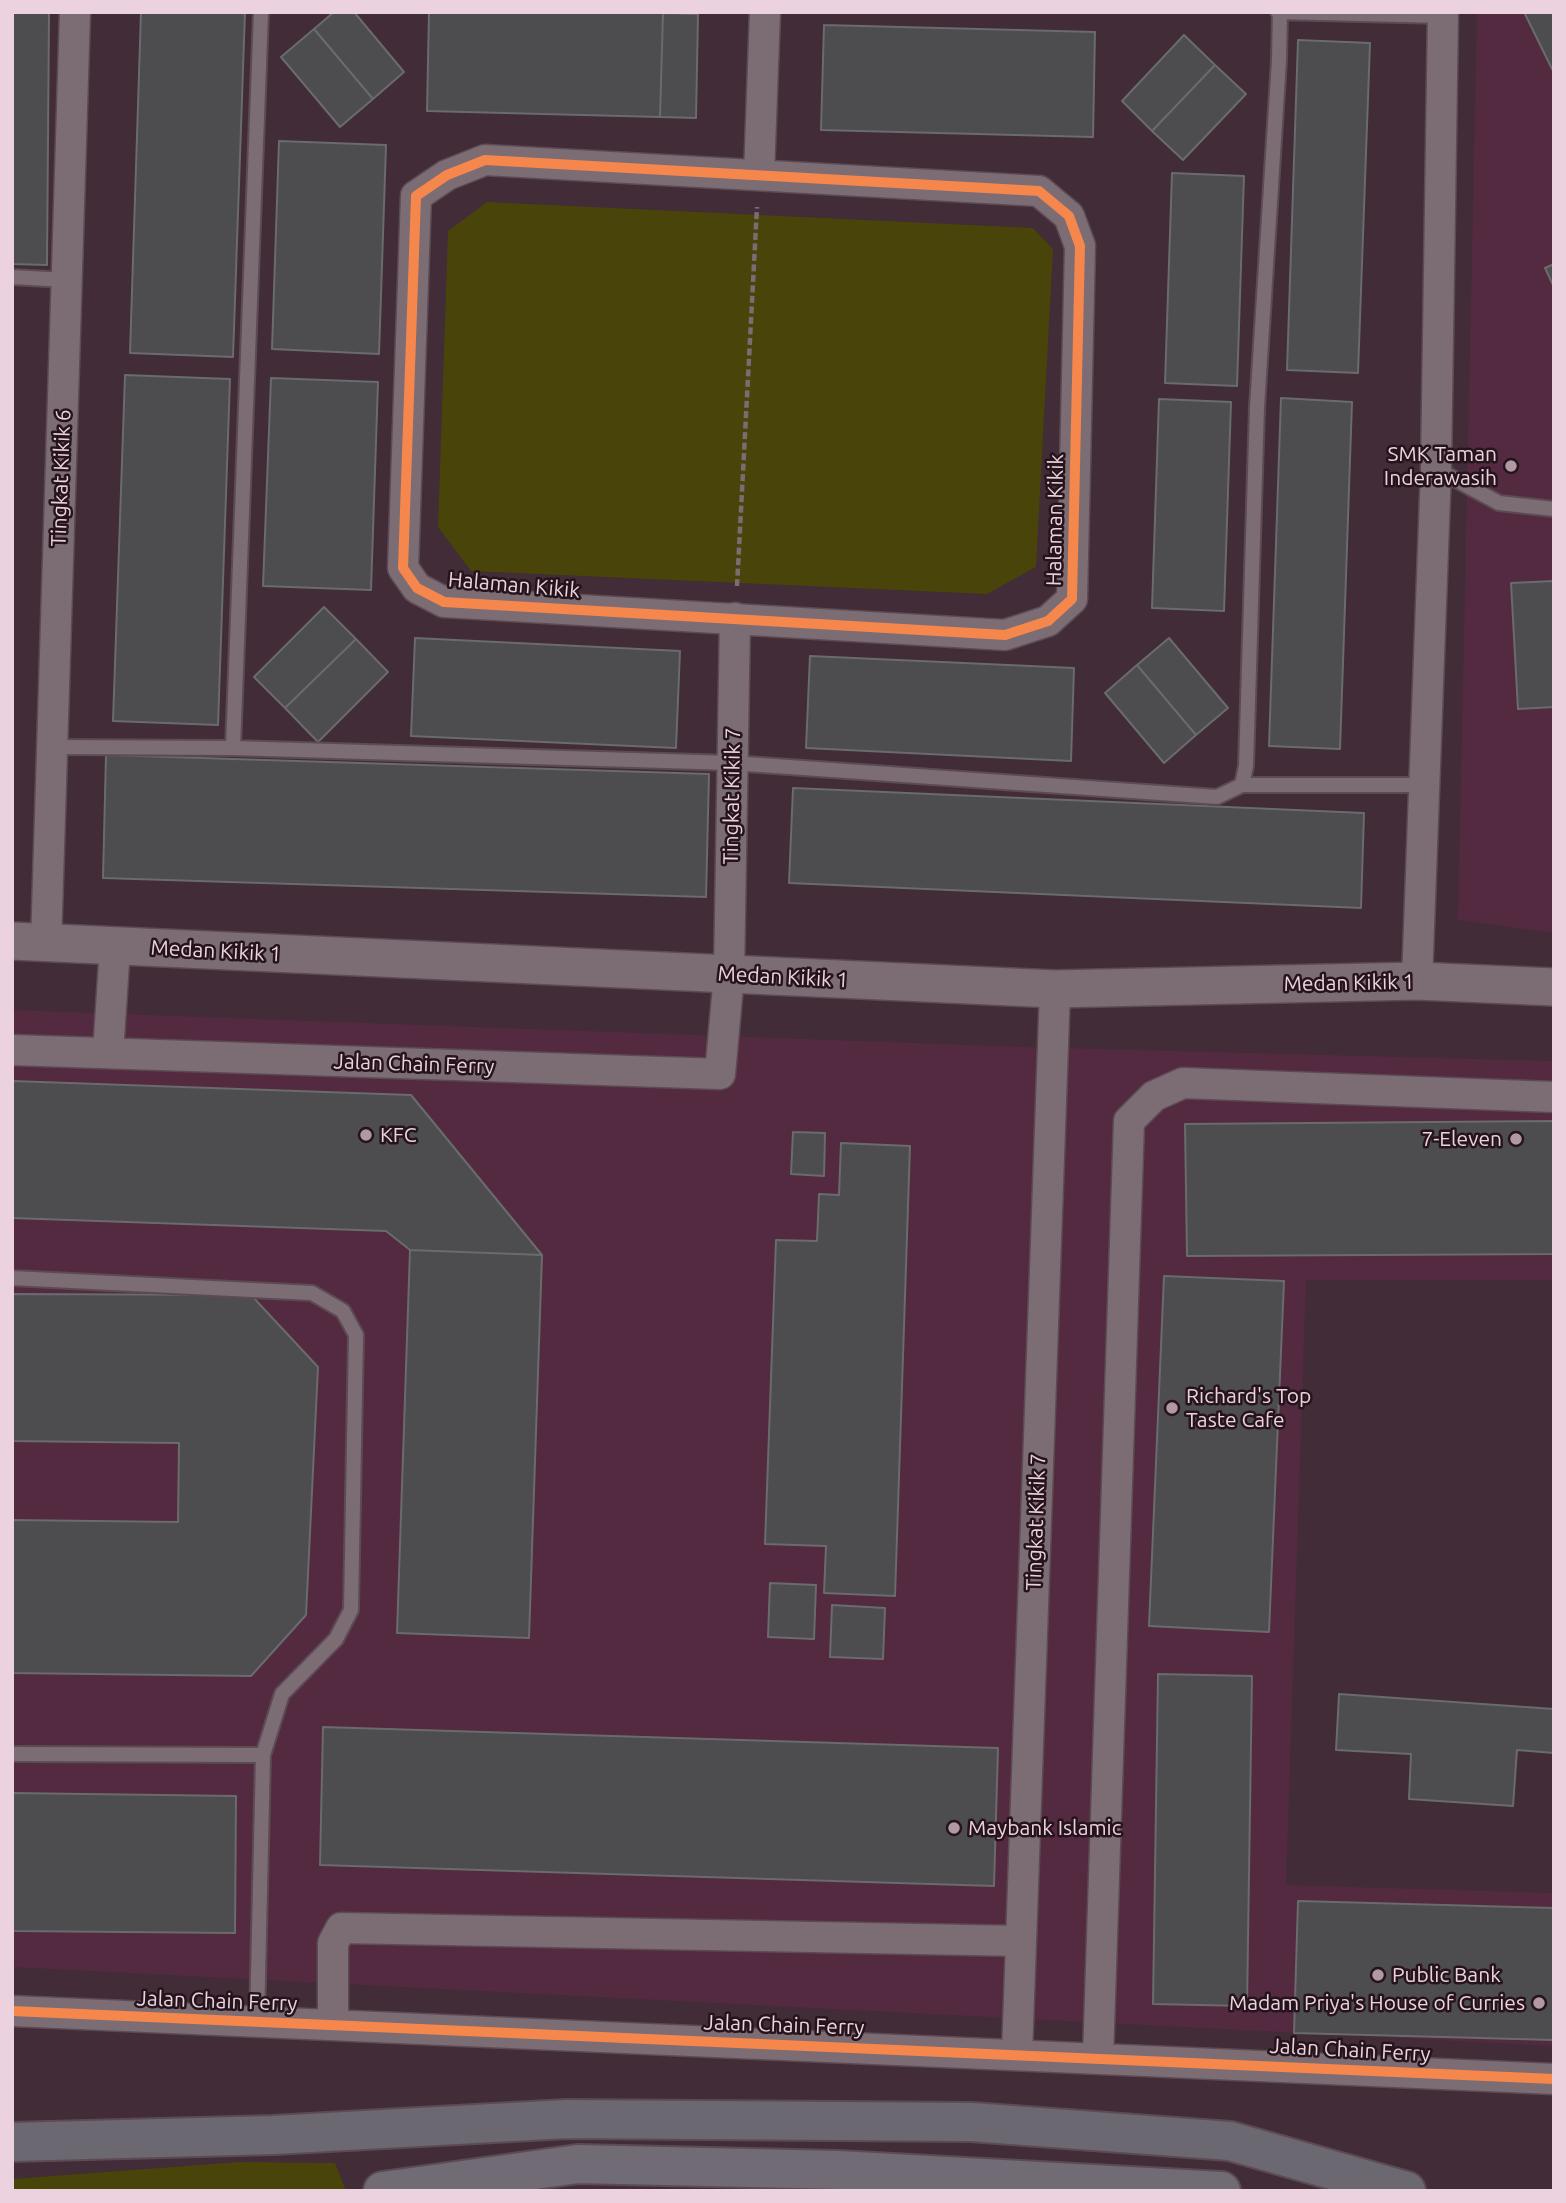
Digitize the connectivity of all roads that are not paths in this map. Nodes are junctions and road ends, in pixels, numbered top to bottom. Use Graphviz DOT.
graph roads {
  1 [pos="75,12"];
  2 [pos="261,12"];
  3 [pos="765,12"];
  4 [pos="1279,12"];
  5 [pos="1443,14"];
  6 [pos="759,175"];
  7 [pos="12,277"];
  8 [pos="66,280"];
  9 [pos="1436,469"];
  10 [pos="1554,509"];
  11 [pos="735,618"];
  12 [pos="53,747"];
  13 [pos="233,748"];
  14 [pos="732,763"];
  15 [pos="1242,785"];
  16 [pos="1423,785"];
  17 [pos="29,943"];
  18 [pos="115,947"];
  19 [pos="729,975"];
  20 [pos="1417,981"];
  21 [pos="1554,987"];
  22 [pos="1055,989"];
  23 [pos="12,1050"];
  24 [pos="108,1053"];
  25 [pos="720,1074"];
  26 [pos="1554,1097"];
  27 [pos="12,1278"];
  28 [pos="12,1754"];
  29 [pos="263,1755"];
  30 [pos="1021,1941"];
  31 [pos="12,2011"];
  32 [pos="257,2022"];
  33 [pos="333,2025"];
  34 [pos="1017,2054"];
  35 [pos="1098,2058"];
  36 [pos="1554,2079"];
  37 [pos="12,2142"];
  38 [pos="383,2191"];
  39 [pos="1220,2191"];
  40 [pos="1406,2191"];
  1 -- 8 [label="street, Tingkat Kikik 6"];
  2 -- 13 [label="lane"];
  3 -- 6 [label="street"];
  4 -- 5 [label="lane"];
  4 -- 15 [label="lane"];
  5 -- 9 [label="street"];
  6 -- 11 [label="street, Halaman Kikik"];
  6 -- 11 [label="street, Halaman Kikik"];
  7 -- 8 [label="lane"];
  8 -- 12 [label="street, Tingkat Kikik 6"];
  9 -- 10 [label="lane"];
  9 -- 16 [label="street"];
  11 -- 14 [label="street, Tingkat Kikik 7"];
  12 -- 13 [label="lane"];
  12 -- 17 [label="street, Tingkat Kikik 6"];
  13 -- 14 [label="lane"];
  14 -- 15 [label="lane"];
  14 -- 19 [label="street, Tingkat Kikik 7"];
  15 -- 16 [label="lane"];
  16 -- 20 [label="street"];
  17 -- 18 [label="street, Medan Kikik 1"];
  18 -- 19 [label="street, Medan Kikik 1"];
  18 -- 24 [label="street"];
  19 -- 22 [label="street, Medan Kikik 1"];
  19 -- 25 [label="street, Tingkat Kikik 7"];
  20 -- 21 [label="street, Medan Kikik 1"];
  20 -- 22 [label="street, Medan Kikik 1"];
  22 -- 30 [label="street, Tingkat Kikik 7"];
  23 -- 24 [label="street, Jalan Chain Ferry"];
  24 -- 25 [label="street, Jalan Chain Ferry"];
  26 -- 35 [label="street"];
  27 -- 29 [label="lane"];
  28 -- 29 [label="lane"];
  29 -- 32 [label="lane"];
  30 -- 33 [label="street"];
  30 -- 34 [label="street, Tingkat Kikik 7"];
  31 -- 32 [label="street, Jalan Chain Ferry"];
  32 -- 33 [label="street, Jalan Chain Ferry"];
  33 -- 34 [label="street, Jalan Chain Ferry"];
  34 -- 35 [label="street, Jalan Chain Ferry"];
  35 -- 36 [label="street, Jalan Chain Ferry"];
  37 -- 40 [label="highway"];
  38 -- 39 [label="highway"];
}
